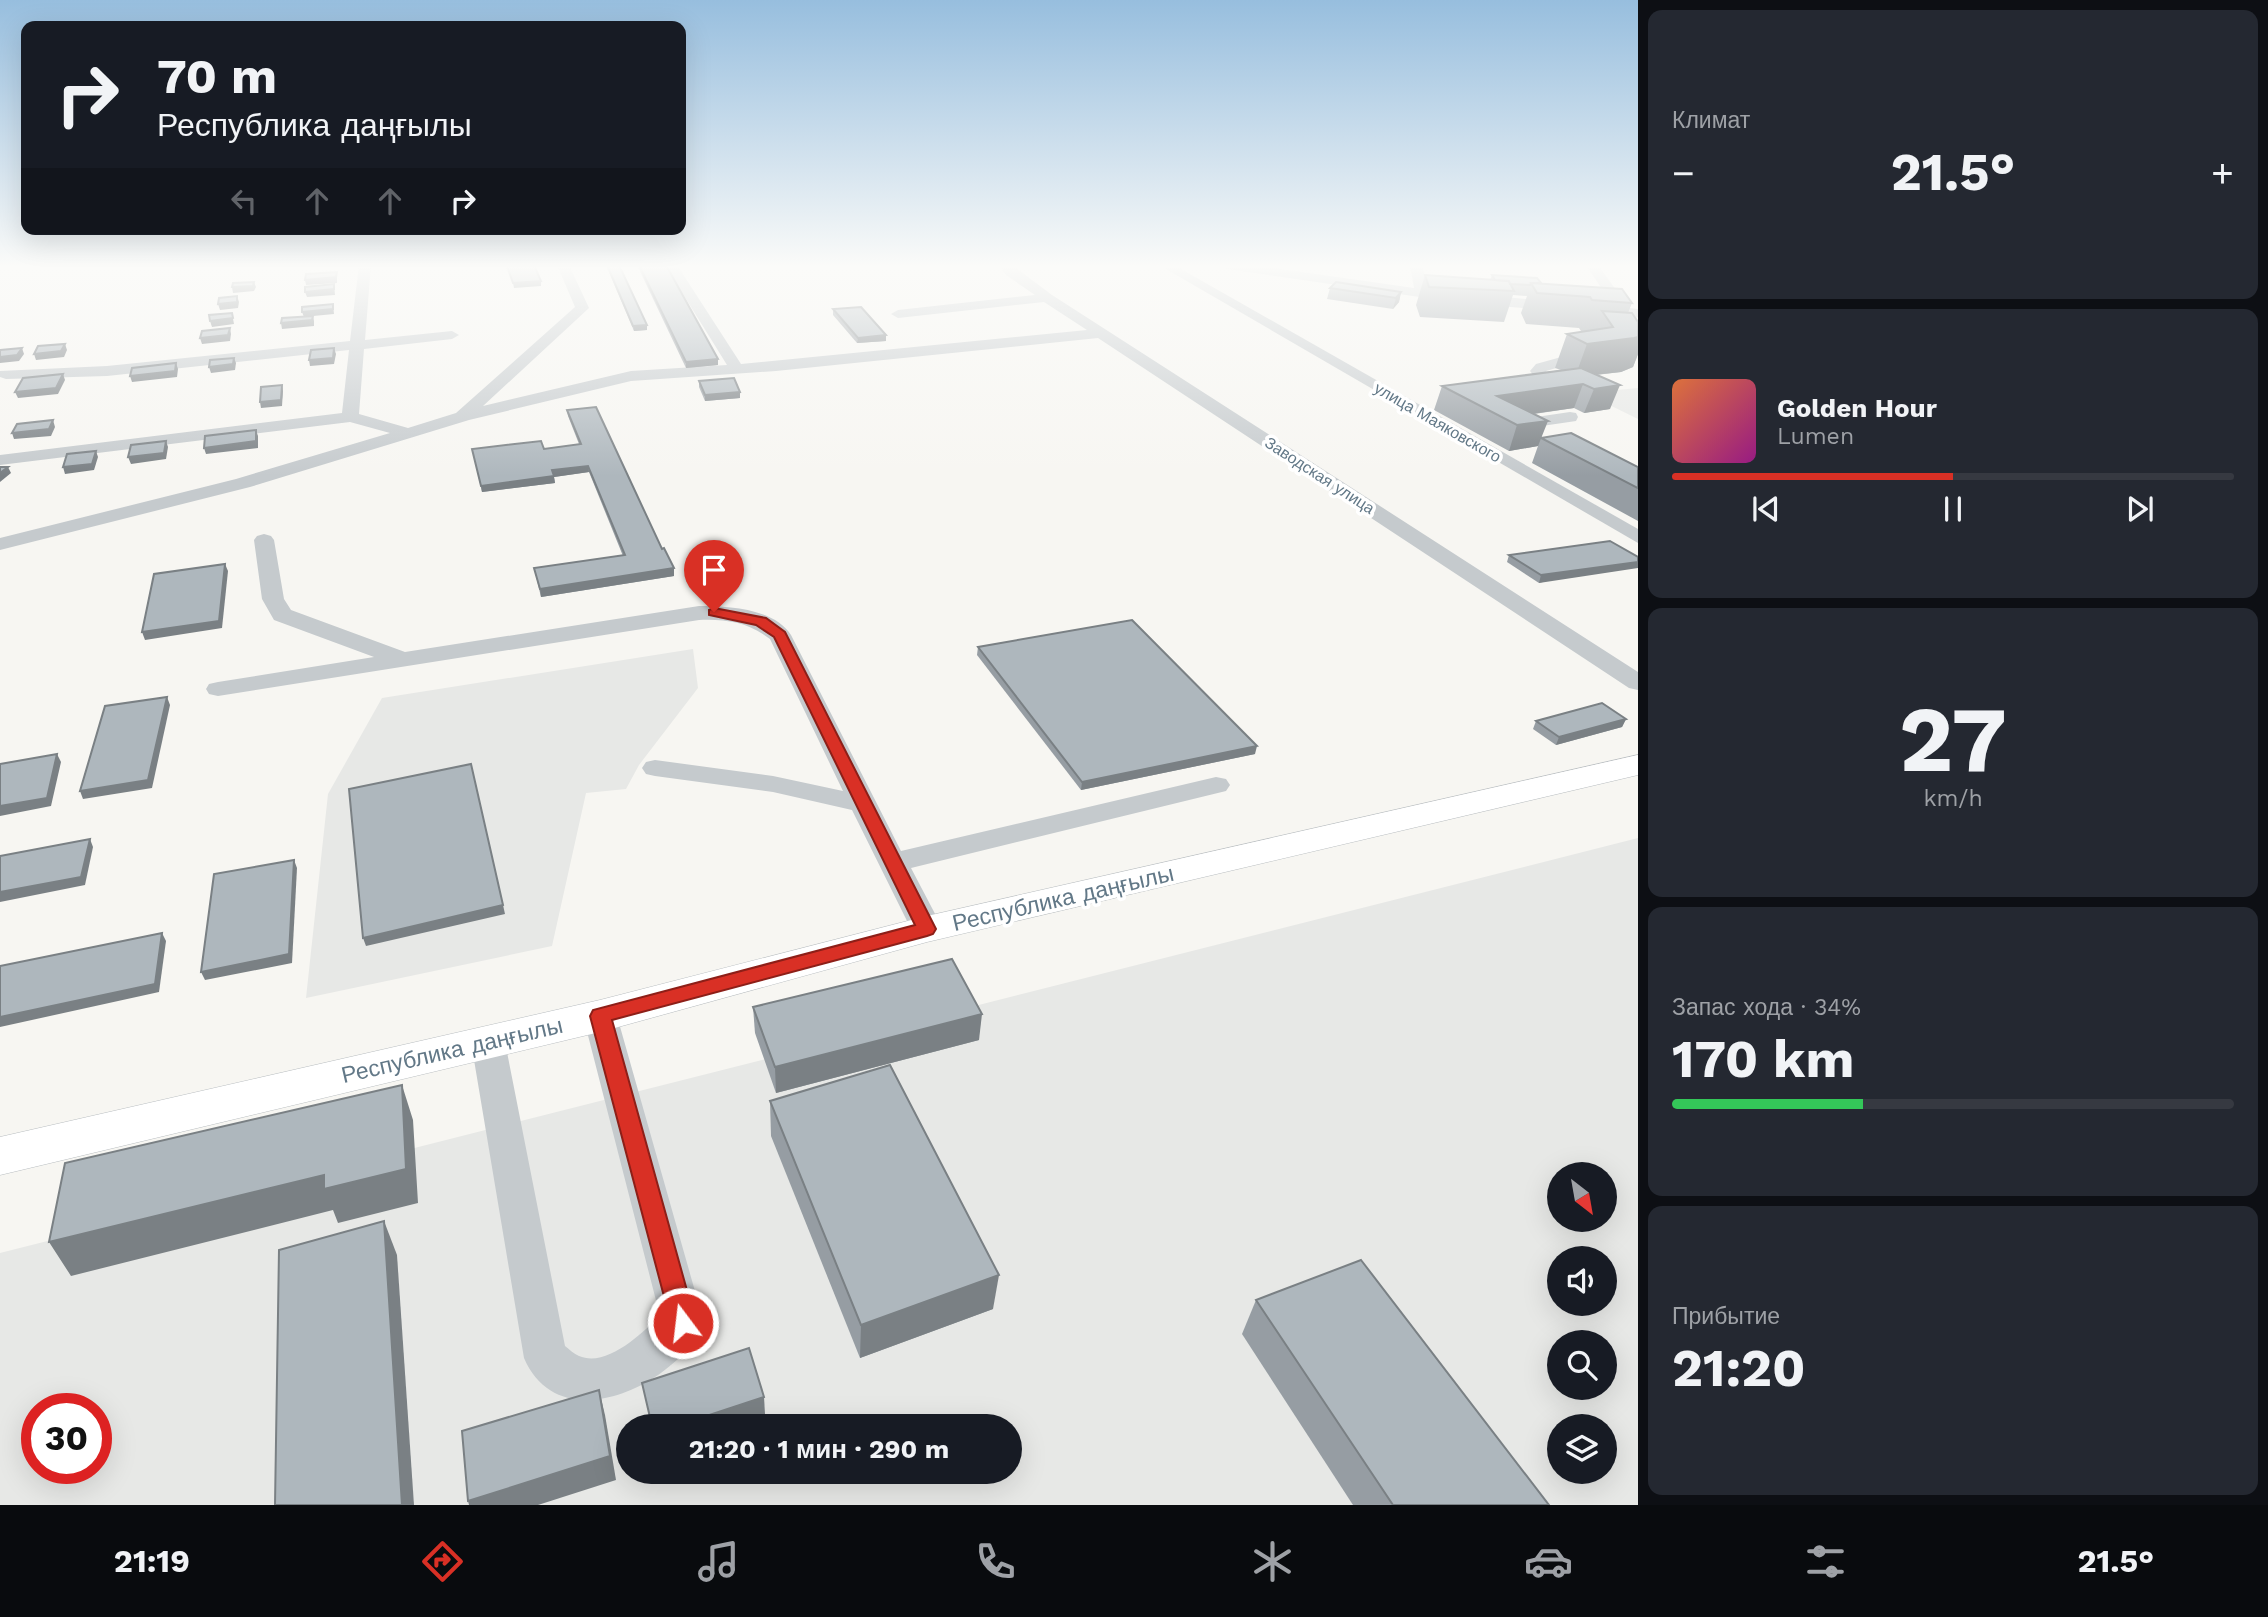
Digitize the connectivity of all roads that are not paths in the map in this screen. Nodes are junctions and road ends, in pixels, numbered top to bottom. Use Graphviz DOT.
graph roads {
  1 [pos="358,335"];
  2 [pos="450,335"];
  3 [pos="552,335"];
  4 [pos="716,335"];
  5 [pos="1081,335"];
  6 [pos="1107,335"];
  7 [pos="1287,335"];
  8 [pos="357,345"];
  9 [pos="1638,345"];
  10 [pos="737,369"];
  11 [pos="6,374"];
  12 [pos="1509,392"];
  13 [pos="1440,402"];
  14 [pos="1409,406"];
  15 [pos="350,417"];
  16 [pos="462,417"];
  17 [pos="1570,417"];
  18 [pos="408,433"];
  19 [pos="1547,440"];
  20 [pos="1530,457"];
  21 [pos="0,460"];
  22 [pos="1505,461"];
  23 [pos="1638,537"];
  24 [pos="264,540"];
  25 [pos="0,544"];
  26 [pos="403,660"];
  27 [pos="1638,683"];
  28 [pos="218,689"];
  29 [pos="1638,765"];
  30 [pos="655,768"];
  31 [pos="1216,785"];
  32 [pos="863,804"];
  33 [pos="895,862"];
  34 [pos="927,929"];
  35 [pos="600,1016"];
  36 [pos="488,1042"];
  37 [pos="0,1156"];
  1 -- 8 [label="street"];
  2 -- 8 [label="street"];
  3 -- 16 [label="street"];
  4 -- 10 [label="street"];
  5 -- 10 [label="street"];
  6 -- 27 [label="street, Заводская улица"];
  7 -- 14 [label="street, улица Маяковского"];
  8 -- 11 [label="street"];
  8 -- 15 [label="street"];
  9 -- 12 [label="street"];
  10 -- 16 [label="street"];
  13 -- 14 [label="street"];
  14 -- 22 [label="street, улица Маяковского"];
  15 -- 18 [label="street"];
  15 -- 21 [label="street"];
  16 -- 18 [label="street"];
  17 -- 19 [label="street"];
  18 -- 25 [label="street"];
  20 -- 22 [label="street"];
  22 -- 23 [label="street, улица Маяковского"];
  24 -- 26 [label="street"];
  26 -- 28 [label="street"];
  26 -- 32 [label="street"];
  29 -- 34 [label="main road, Республика даңғылы"];
  30 -- 32 [label="street"];
  31 -- 33 [label="street"];
  32 -- 33 [label="street"];
  33 -- 34 [label="street"];
  34 -- 35 [label="main road, Республика даңғылы"];
  35 -- 36 [label="main road, Республика даңғылы"];
  35 -- 36 [label="street"];
  36 -- 37 [label="main road, Республика даңғылы"];
}
